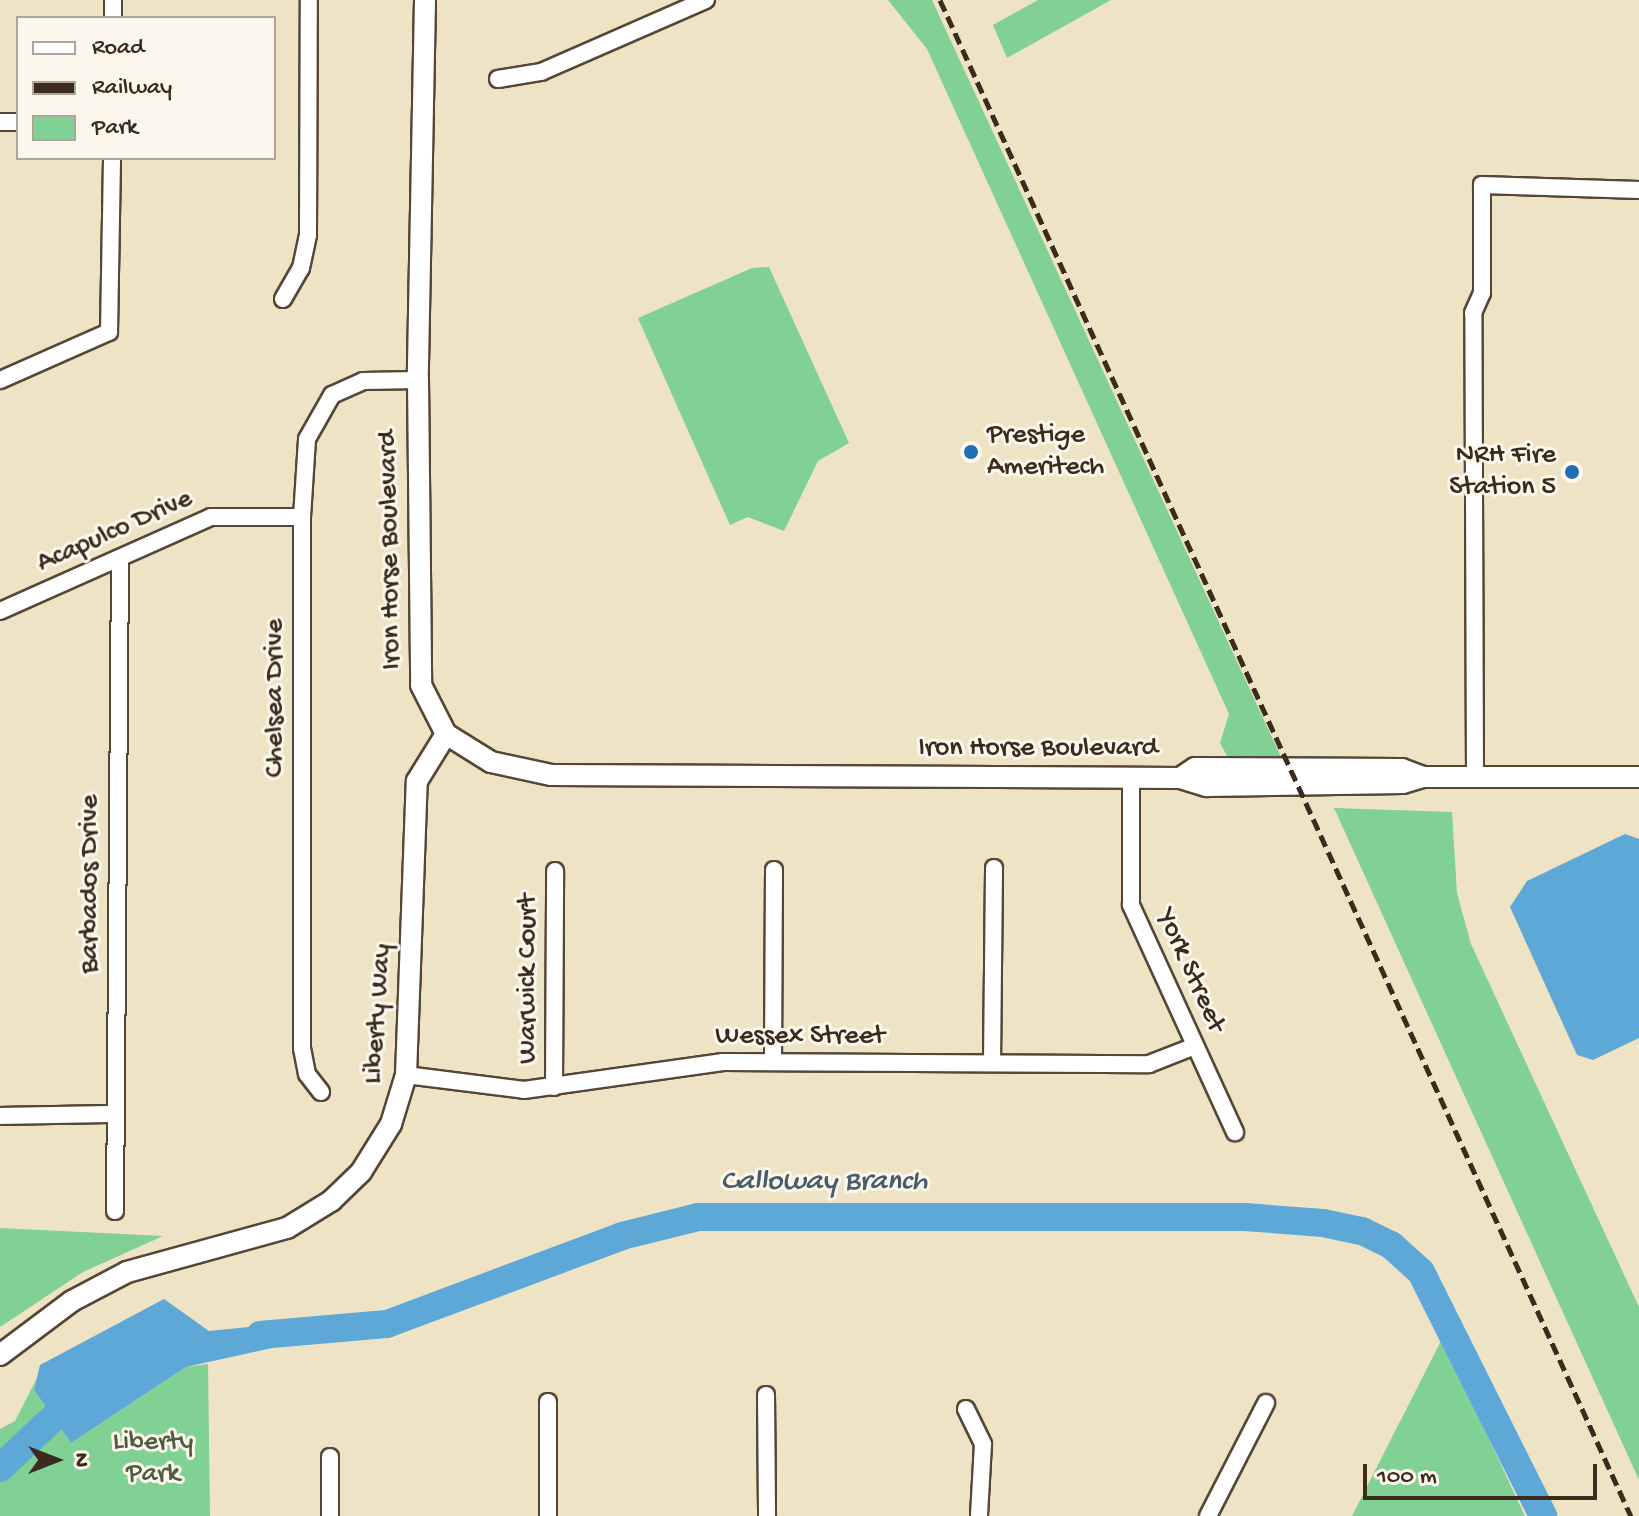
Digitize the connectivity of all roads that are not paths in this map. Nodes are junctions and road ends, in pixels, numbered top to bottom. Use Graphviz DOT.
graph roads {
  1 [pos="309,0"];
  2 [pos="425,0"];
  3 [pos="706,0"];
  4 [pos="498,79"];
  5 [pos="112,160"];
  6 [pos="1639,190"];
  7 [pos="283,299"];
  8 [pos="0,380"];
  9 [pos="418,380"];
  10 [pos="302,517"];
  11 [pos="120,558"];
  12 [pos="0,611"];
  13 [pos="446,734"];
  14 [pos="1475,776"];
  15 [pos="1131,777"];
  16 [pos="1639,777"];
  17 [pos="994,868"];
  18 [pos="774,870"];
  19 [pos="555,871"];
  20 [pos="1195,1046"];
  21 [pos="773,1062"];
  22 [pos="992,1063"];
  23 [pos="406,1075"];
  24 [pos="554,1087"];
  25 [pos="321,1092"];
  26 [pos="116,1114"];
  27 [pos="0,1116"];
  28 [pos="1235,1132"];
  29 [pos="115,1211"];
  30 [pos="0,1355"];
  31 [pos="766,1395"];
  32 [pos="548,1402"];
  33 [pos="1266,1403"];
  34 [pos="966,1409"];
  35 [pos="330,1457"];
  36 [pos="330,1516"];
  37 [pos="548,1516"];
  38 [pos="767,1516"];
  39 [pos="979,1516"];
  40 [pos="1208,1516"];
  1 -- 7 [label="street"];
  2 -- 9 [label="street, Iron Horse Boulevard"];
  3 -- 4 [label="street"];
  5 -- 8 [label="street"];
  6 -- 14 [label="street"];
  9 -- 10 [label="street, Chelsea Drive"];
  9 -- 13 [label="street, Iron Horse Boulevard"];
  10 -- 11 [label="street, Acapulco Drive"];
  10 -- 25 [label="street, Chelsea Drive"];
  11 -- 12 [label="street, Acapulco Drive"];
  11 -- 26 [label="street, Barbados Drive"];
  13 -- 15 [label="street, Iron Horse Boulevard"];
  13 -- 23 [label="street, Liberty Way"];
  14 -- 15 [label="street, Iron Horse Boulevard"];
  14 -- 16 [label="street, Iron Horse Boulevard"];
  15 -- 20 [label="street, York Street"];
  17 -- 22 [label="street"];
  18 -- 21 [label="street"];
  19 -- 24 [label="street, Warwick Court"];
  20 -- 22 [label="street, Wessex Street"];
  20 -- 28 [label="street, York Street"];
  21 -- 22 [label="street, Wessex Street"];
  21 -- 24 [label="street, Wessex Street"];
  23 -- 24 [label="street, Wessex Street"];
  23 -- 30 [label="street, Liberty Way"];
  26 -- 27 [label="street"];
  26 -- 29 [label="street, Barbados Drive"];
  31 -- 38 [label="street"];
  32 -- 37 [label="street"];
  33 -- 40 [label="street"];
  34 -- 39 [label="street"];
  35 -- 36 [label="street"];
}
